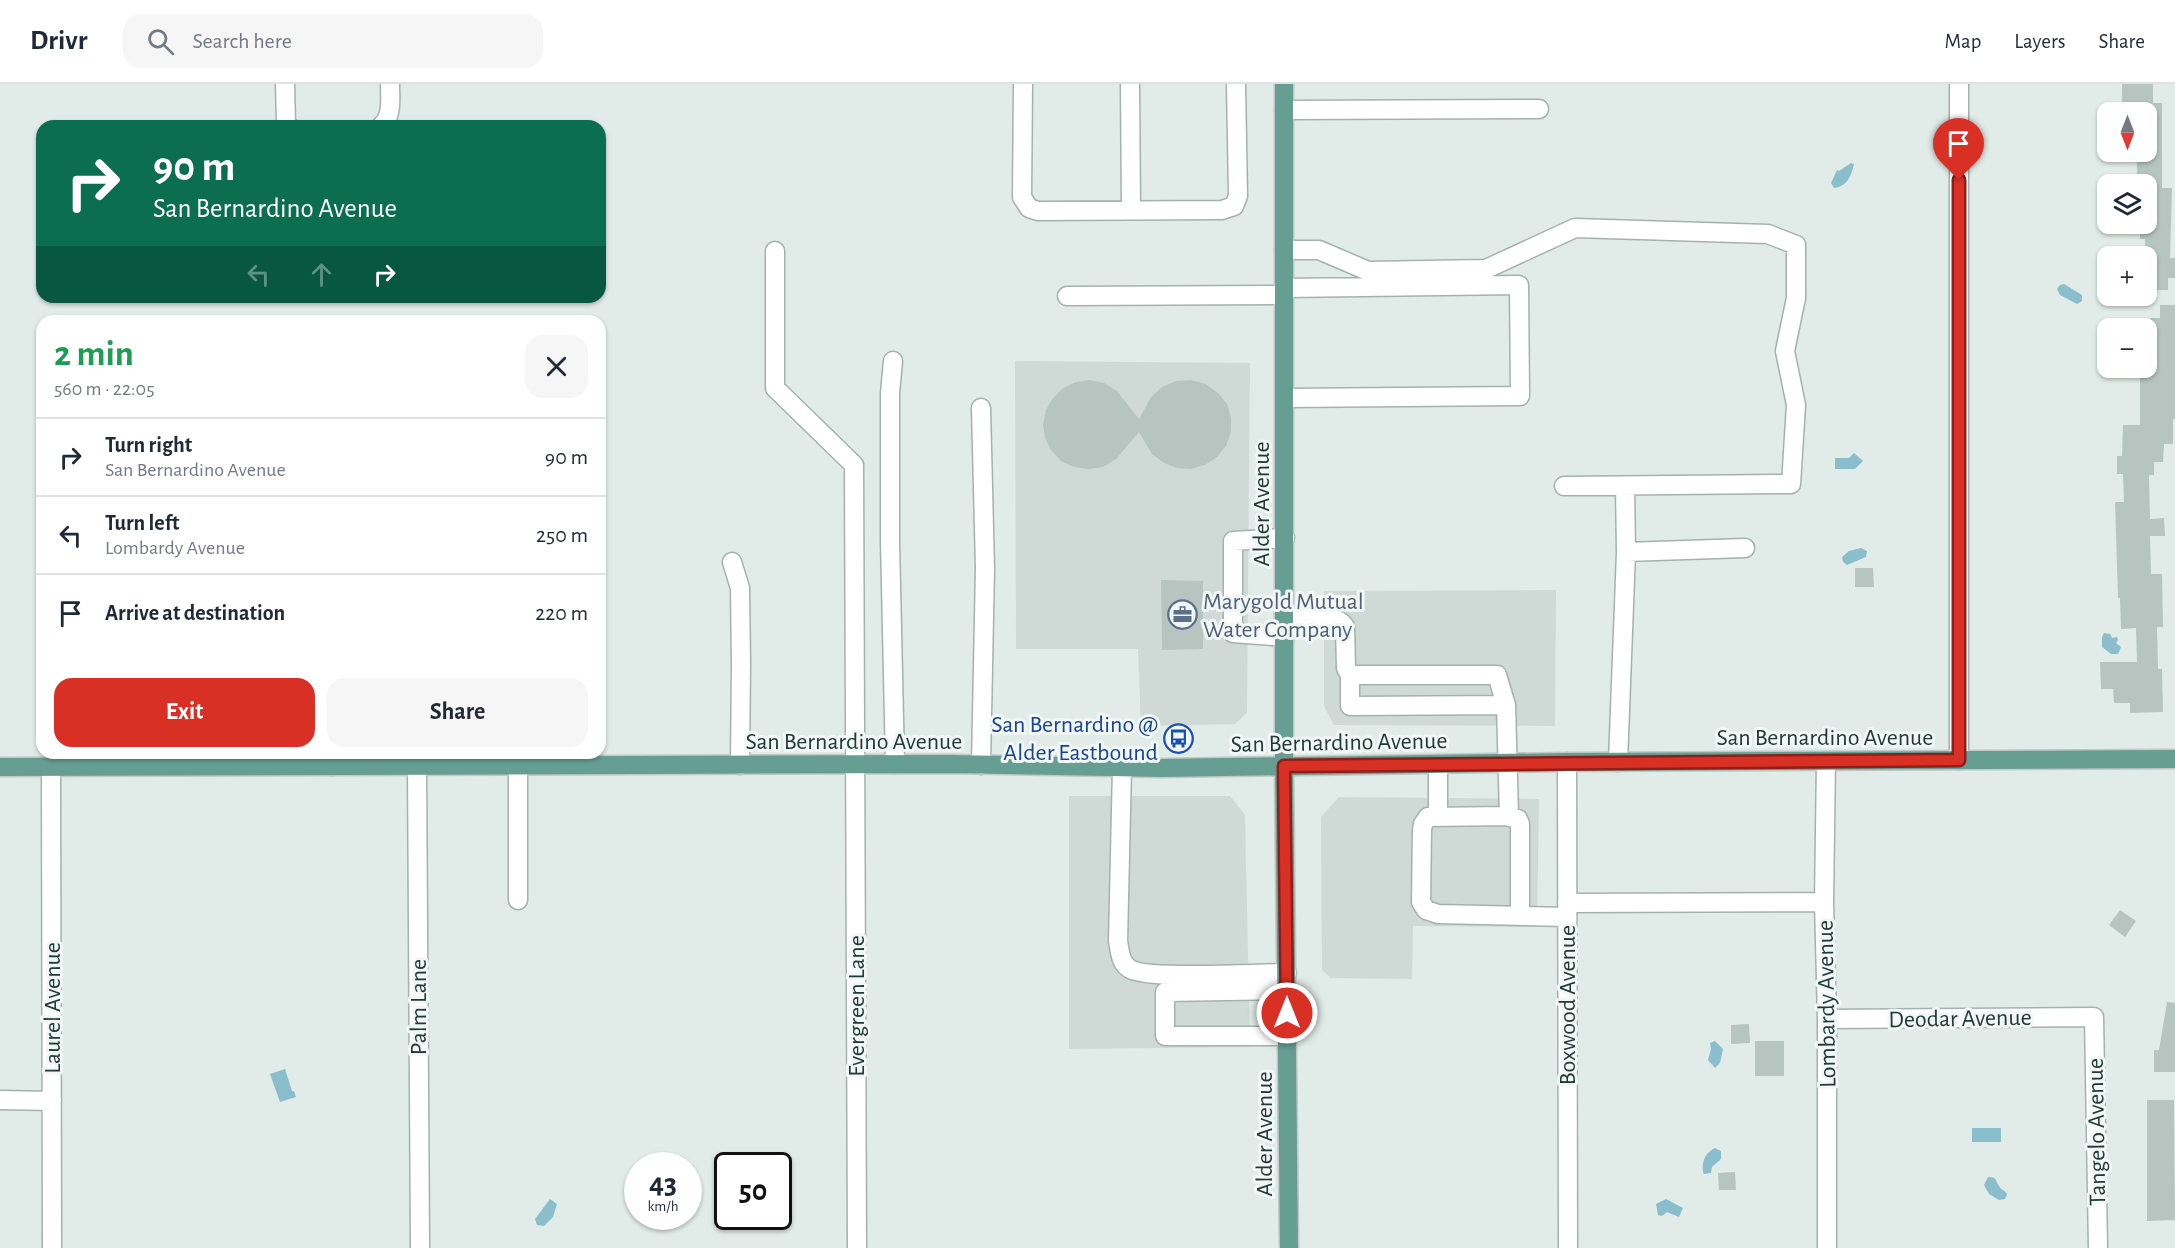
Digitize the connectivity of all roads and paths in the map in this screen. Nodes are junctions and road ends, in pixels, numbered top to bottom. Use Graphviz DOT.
graph roads {
  1 [pos="285,84"];
  2 [pos="390,84"];
  3 [pos="1023,84"];
  4 [pos="1130,84"];
  5 [pos="1236,84"];
  6 [pos="1284,84"];
  7 [pos="1959,84"];
  8 [pos="1539,109"];
  9 [pos="1284,110"];
  10 [pos="286,120"];
  11 [pos="387,120"];
  12 [pos="1131,210"];
  13 [pos="1284,250"];
  14 [pos="775,251"];
  15 [pos="1284,292"];
  16 [pos="1067,296"];
  17 [pos="893,361"];
  18 [pos="1285,398"];
  19 [pos="981,408"];
  20 [pos="1564,486"];
  21 [pos="1625,486"];
  22 [pos="1285,538"];
  23 [pos="1745,549"];
  24 [pos="1626,552"];
  25 [pos="732,562"];
  26 [pos="1285,628"];
  27 [pos="1350,675"];
  28 [pos="1506,705"];
  29 [pos="332,759"];
  30 [pos="2175,759"];
  31 [pos="111,760"];
  32 [pos="215,760"];
  33 [pos="1959,760"];
  34 [pos="528,761"];
  35 [pos="1826,761"];
  36 [pos="1567,762"];
  37 [pos="1618,762"];
  38 [pos="1506,763"];
  39 [pos="895,764"];
  40 [pos="1438,764"];
  41 [pos="417,765"];
  42 [pos="740,765"];
  43 [pos="855,765"];
  44 [pos="981,765"];
  45 [pos="1284,766"];
  46 [pos="0,767"];
  47 [pos="51,767"];
  48 [pos="1122,768"];
  49 [pos="1509,816"];
  50 [pos="1438,817"];
  51 [pos="518,900"];
  52 [pos="1824,902"];
  53 [pos="1567,910"];
  54 [pos="1520,915"];
  55 [pos="1287,982"];
  56 [pos="2094,1017"];
  57 [pos="1827,1019"];
  58 [pos="1288,1036"];
  59 [pos="0,1100"];
  60 [pos="52,1101"];
  61 [pos="52,1248"];
  62 [pos="420,1248"];
  63 [pos="857,1248"];
  64 [pos="1289,1248"];
  65 [pos="1568,1248"];
  66 [pos="1827,1248"];
  67 [pos="2098,1248"];
  1 -- 10 [label="street"];
  2 -- 11 [label="street"];
  3 -- 12 [label="street"];
  4 -- 12 [label="street"];
  5 -- 12 [label="street"];
  6 -- 9 [label="main road, Alder Avenue"];
  7 -- 33 [label="street"];
  8 -- 9 [label="street"];
  9 -- 13 [label="main road, Alder Avenue"];
  13 -- 15 [label="main road, Alder Avenue"];
  13 -- 21 [label="street"];
  14 -- 43 [label="street, Evergreen Lane"];
  15 -- 16 [label="street"];
  15 -- 18 [label="main road, Alder Avenue"];
  15 -- 18 [label="street"];
  17 -- 39 [label="street"];
  18 -- 22 [label="main road, Alder Avenue"];
  19 -- 44 [label="street"];
  20 -- 21 [label="street"];
  21 -- 24 [label="street"];
  22 -- 26 [label="main road, Alder Avenue"];
  22 -- 26 [label="street"];
  23 -- 24 [label="street"];
  24 -- 37 [label="street"];
  25 -- 42 [label="street"];
  26 -- 27 [label="street"];
  26 -- 45 [label="main road, Alder Avenue"];
  27 -- 28 [label="street"];
  27 -- 28 [label="street"];
  28 -- 38 [label="street"];
  29 -- 32 [label="main road, San Bernardino Avenue"];
  29 -- 41 [label="main road, San Bernardino Avenue"];
  30 -- 33 [label="main road, San Bernardino Avenue"];
  31 -- 32 [label="main road, San Bernardino Avenue"];
  31 -- 47 [label="main road, San Bernardino Avenue"];
  33 -- 35 [label="main road, San Bernardino Avenue"];
  34 -- 41 [label="main road, San Bernardino Avenue"];
  34 -- 42 [label="main road, San Bernardino Avenue"];
  34 -- 51 [label="street"];
  35 -- 37 [label="main road, San Bernardino Avenue"];
  35 -- 52 [label="street, Lombardy Avenue"];
  36 -- 37 [label="main road, San Bernardino Avenue"];
  36 -- 38 [label="main road, San Bernardino Avenue"];
  36 -- 53 [label="street, Boxwood Avenue"];
  38 -- 40 [label="main road, San Bernardino Avenue"];
  38 -- 49 [label="street"];
  39 -- 43 [label="main road, San Bernardino Avenue"];
  39 -- 44 [label="main road, San Bernardino Avenue"];
  40 -- 45 [label="main road, San Bernardino Avenue"];
  40 -- 50 [label="street"];
  41 -- 62 [label="street, Palm Lane"];
  42 -- 43 [label="main road, San Bernardino Avenue"];
  43 -- 63 [label="street, Evergreen Lane"];
  44 -- 48 [label="main road, San Bernardino Avenue"];
  45 -- 48 [label="main road, San Bernardino Avenue"];
  45 -- 55 [label="main road, Alder Avenue"];
  46 -- 47 [label="main road, San Bernardino Avenue"];
  47 -- 60 [label="street, Laurel Avenue"];
  48 -- 55 [label="street"];
  49 -- 50 [label="street"];
  49 -- 54 [label="street"];
  50 -- 54 [label="street"];
  52 -- 53 [label="street"];
  52 -- 57 [label="street, Lombardy Avenue"];
  53 -- 54 [label="street"];
  53 -- 65 [label="street, Boxwood Avenue"];
  55 -- 58 [label="main road, Alder Avenue"];
  55 -- 58 [label="street"];
  56 -- 57 [label="street, Deodar Avenue"];
  56 -- 67 [label="street, Tangelo Avenue"];
  57 -- 66 [label="street, Lombardy Avenue"];
  58 -- 64 [label="main road, Alder Avenue"];
  59 -- 60 [label="street"];
  60 -- 61 [label="street, Laurel Avenue"];
}
